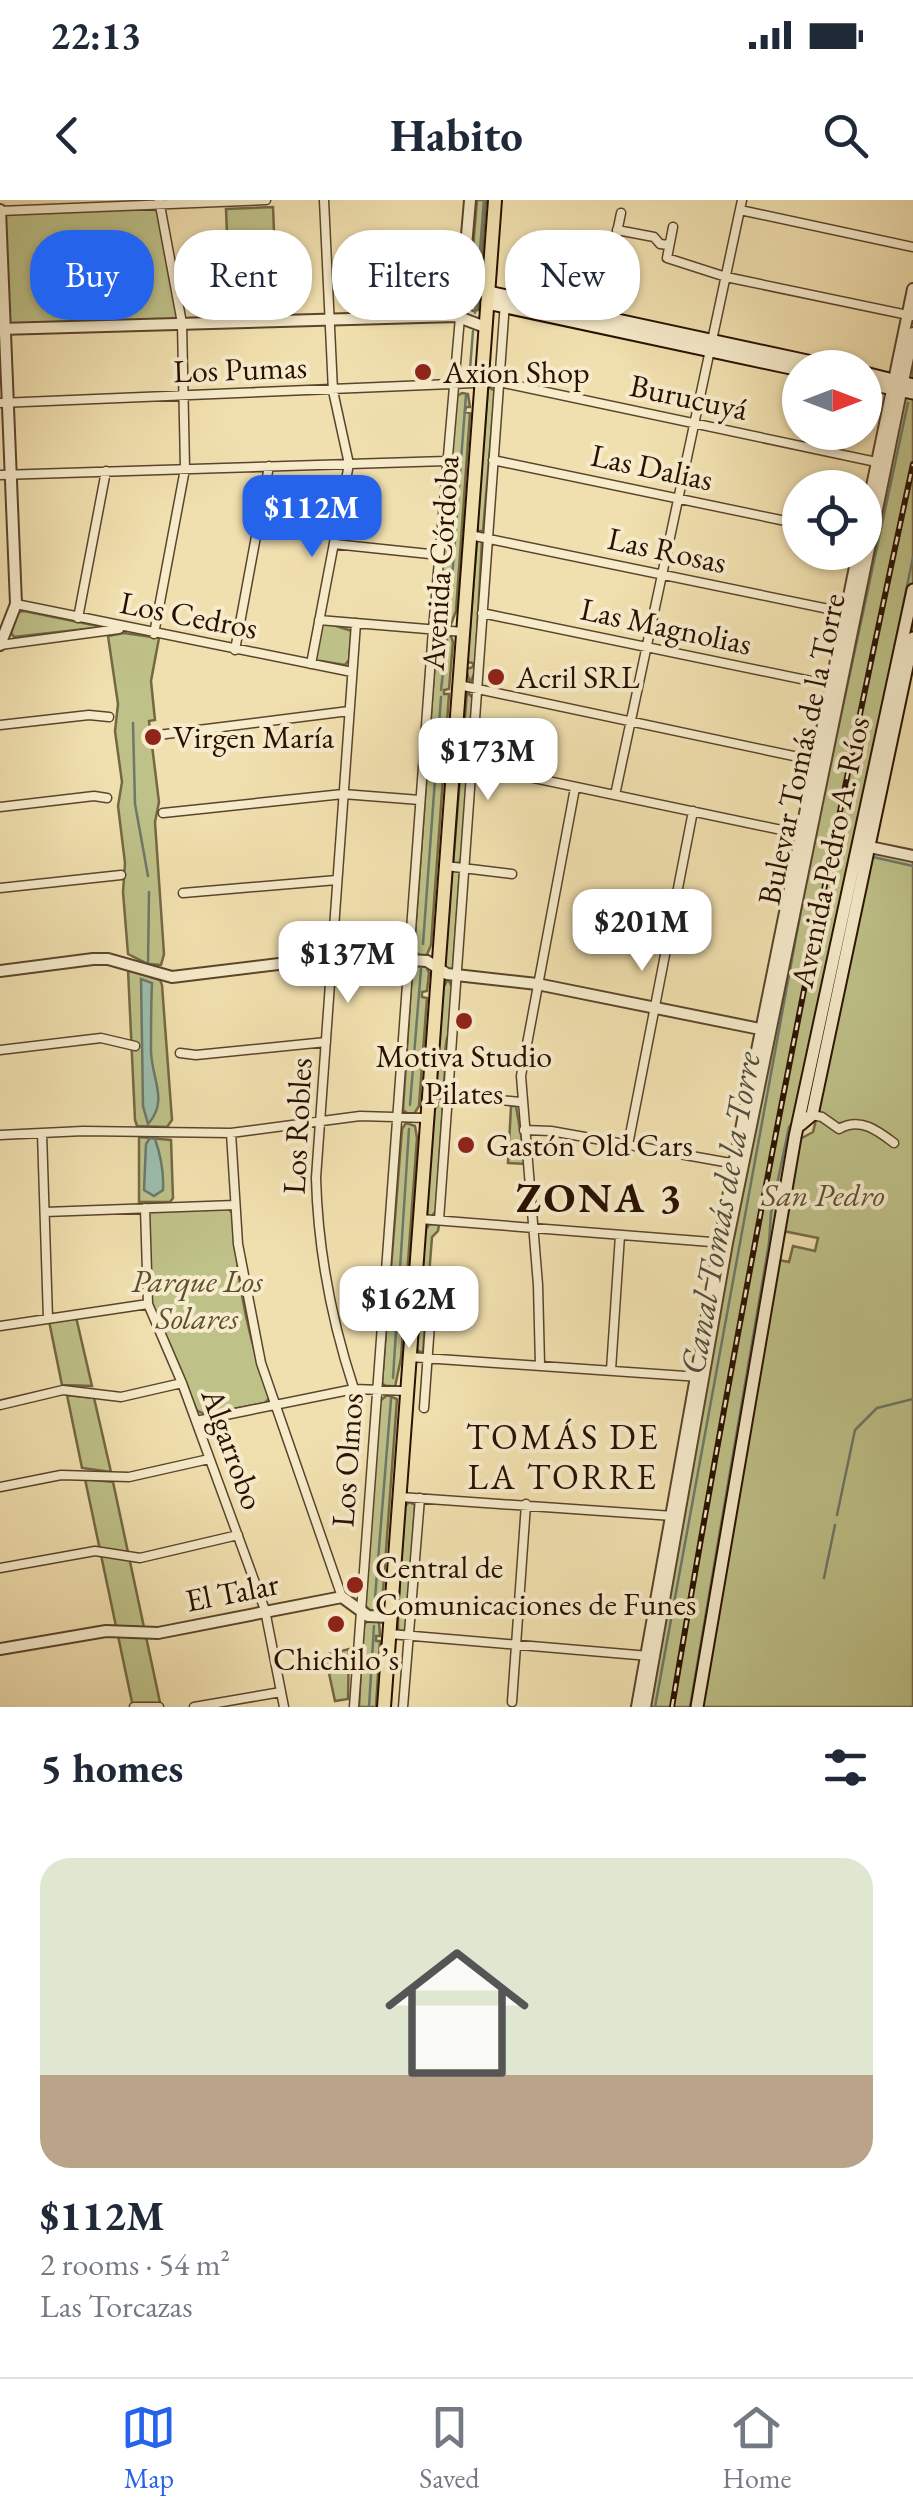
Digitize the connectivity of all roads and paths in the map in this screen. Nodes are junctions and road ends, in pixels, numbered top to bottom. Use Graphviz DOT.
graph roads {
  1 [pos="266,200"];
  2 [pos="324,200"];
  3 [pos="470,200"];
  4 [pos="495,200"];
  5 [pos="159,202"];
  6 [pos="741,205"];
  7 [pos="0,210"];
  8 [pos="621,213"];
  9 [pos="673,226"];
  10 [pos="468,230"];
  11 [pos="617,230"];
  12 [pos="640,234"];
  13 [pos="669,246"];
  14 [pos="913,247"];
  15 [pos="726,278"];
  16 [pos="913,288"];
  17 [pos="505,301"];
  18 [pos="487,309"];
  19 [pos="910,316"];
  20 [pos="330,319"];
  21 [pos="464,320"];
  22 [pos="594,320"];
  23 [pos="182,322"];
  24 [pos="2,329"];
  25 [pos="913,333"];
  26 [pos="711,345"];
  27 [pos="782,358"];
  28 [pos="782,365"];
  29 [pos="499,382"];
  30 [pos="481,385"];
  31 [pos="452,386"];
  32 [pos="903,387"];
  33 [pos="333,391"];
  34 [pos="183,396"];
  35 [pos="4,403"];
  36 [pos="695,424"];
  37 [pos="493,460"];
  38 [pos="446,461"];
  39 [pos="881,463"];
  40 [pos="349,464"];
  41 [pos="268,466"];
  42 [pos="185,469"];
  43 [pos="879,470"];
  44 [pos="880,470"];
  45 [pos="106,472"];
  46 [pos="5,475"];
  47 [pos="679,498"];
  48 [pos="782,520"];
  49 [pos="470,535"];
  50 [pos="488,539"];
  51 [pos="334,544"];
  52 [pos="439,554"];
  53 [pos="856,570"];
  54 [pos="860,570"];
  55 [pos="662,575"];
  56 [pos="913,590"];
  57 [pos="16,604"];
  58 [pos="482,613"];
  59 [pos="850,613"];
  60 [pos="78,618"];
  61 [pos="319,620"];
  62 [pos="356,623"];
  63 [pos="909,624"];
  64 [pos="124,628"];
  65 [pos="433,630"];
  66 [pos="463,632"];
  67 [pos="154,634"];
  68 [pos="913,638"];
  69 [pos="0,645"];
  70 [pos="647,647"];
  71 [pos="235,650"];
  72 [pos="311,664"];
  73 [pos="352,672"];
  74 [pos="459,685"];
  75 [pos="835,686"];
  76 [pos="477,689"];
  77 [pos="349,711"];
  78 [pos="109,717"];
  79 [pos="631,722"];
  80 [pos="0,726"];
  81 [pos="158,735"];
  82 [pos="819,761"];
  83 [pos="472,765"];
  84 [pos="574,788"];
  85 [pos="344,794"];
  86 [pos="615,796"];
  87 [pos="107,798"];
  88 [pos="420,800"];
  89 [pos="0,807"];
  90 [pos="694,812"];
  91 [pos="162,813"];
  92 [pos="803,835"];
  93 [pos="864,846"];
  94 [pos="913,856"];
  95 [pos="446,866"];
  96 [pos="464,868"];
  97 [pos="512,874"];
  98 [pos="121,875"];
  99 [pos="337,880"];
  100 [pos="0,888"];
  101 [pos="183,893"];
  102 [pos="332,958"];
  103 [pos="409,960"];
  104 [pos="438,968"];
  105 [pos="0,971"];
  106 [pos="457,976"];
  107 [pos="537,984"];
  108 [pos="655,1008"];
  109 [pos="765,1030"];
  110 [pos="326,1042"];
  111 [pos="135,1046"];
  112 [pos="0,1050"];
  113 [pos="180,1053"];
  114 [pos="429,1093"];
  115 [pos="448,1094"];
  116 [pos="520,1102"];
  117 [pos="397,1117"];
  118 [pos="805,1117"];
  119 [pos="427,1118"];
  120 [pos="320,1119"];
  121 [pos="524,1130"];
  122 [pos="42,1132"];
  123 [pos="231,1133"];
  124 [pos="0,1135"];
  125 [pos="894,1144"];
  126 [pos="628,1145"];
  127 [pos="738,1165"];
  128 [pos="235,1204"];
  129 [pos="144,1208"];
  130 [pos="45,1212"];
  131 [pos="420,1218"];
  132 [pos="439,1220"];
  133 [pos="534,1228"];
  134 [pos="620,1234"];
  135 [pos="723,1243"];
  136 [pos="432,1296"];
  137 [pos="148,1304"];
  138 [pos="48,1319"];
  139 [pos="0,1326"];
  140 [pos="410,1357"];
  141 [pos="427,1358"];
  142 [pos="540,1365"];
  143 [pos="612,1370"];
  144 [pos="698,1377"];
  145 [pos="182,1383"];
  146 [pos="354,1388"];
  147 [pos="378,1390"];
  148 [pos="408,1391"];
  149 [pos="275,1404"];
  150 [pos="0,1405"];
  151 [pos="424,1408"];
  152 [pos="196,1422"];
  153 [pos="210,1459"];
  154 [pos="0,1487"];
  155 [pos="400,1497"];
  156 [pos="420,1498"];
  157 [pos="526,1504"];
  158 [pos="674,1516"];
  159 [pos="238,1535"];
  160 [pos="0,1568"];
  161 [pos="342,1597"];
  162 [pos="266,1610"];
  163 [pos="361,1612"];
  164 [pos="391,1617"];
  165 [pos="390,1634"];
  166 [pos="409,1637"];
  167 [pos="515,1646"];
  168 [pos="0,1649"];
  169 [pos="649,1656"];
  170 [pos="281,1692"];
  171 [pos="512,1702"];
  172 [pos="138,1706"];
  173 [pos="160,1707"];
  174 [pos="194,1707"];
  175 [pos="284,1707"];
  176 [pos="354,1707"];
  177 [pos="384,1707"];
  178 [pos="404,1707"];
  179 [pos="637,1707"];
  180 [pos="645,1707"];
  181 [pos="697,1707"];
  1 -- 5 [label="street"];
  2 -- 20 [label="street"];
  3 -- 10 [label="street, Los Olmos"];
  4 -- 18 [label="main road, Avenida Córdoba"];
  5 -- 7 [label="street"];
  5 -- 23 [label="street"];
  6 -- 14 [label="street"];
  6 -- 15 [label="street"];
  7 -- 24 [label="street"];
  8 -- 11 [label="street"];
  9 -- 13 [label="street"];
  12 -- 13 [label="street"];
  13 -- 15 [label="street"];
  15 -- 19 [label="street"];
  15 -- 26 [label="street"];
  16 -- 19 [label="street, Bulevar Tomás de la Torre"];
  17 -- 18 [label="main road"];
  17 -- 29 [label="street"];
  18 -- 30 [label="main road, Avenida Córdoba"];
  19 -- 32 [label="street, Bulevar Tomás de la Torre"];
  20 -- 23 [label="street"];
  20 -- 33 [label="street"];
  21 -- 31 [label="street, Los Olmos"];
  22 -- 26 [label="main road"];
  23 -- 24 [label="street"];
  23 -- 34 [label="street"];
  24 -- 35 [label="street"];
  25 -- 32 [label="street, Bulevar Tomás de la Torre"];
  26 -- 27 [label="main road"];
  26 -- 28 [label="main road"];
  26 -- 36 [label="street"];
  29 -- 30 [label="street, Burucuyá"];
  29 -- 36 [label="street, Burucuyá"];
  29 -- 37 [label="street"];
  30 -- 31 [label="street, Los Pumas"];
  30 -- 49 [label="main road, Avenida Córdoba"];
  31 -- 33 [label="street, Los Pumas"];
  31 -- 38 [label="street, Los Olmos"];
  32 -- 39 [label="street, Bulevar Tomás de la Torre"];
  33 -- 34 [label="street, Los Pumas"];
  33 -- 40 [label="street"];
  34 -- 35 [label="street, Los Pumas"];
  34 -- 42 [label="street"];
  35 -- 46 [label="street"];
  36 -- 39 [label="street, Burucuyá"];
  36 -- 47 [label="street"];
  37 -- 47 [label="street, Las Dalias"];
  37 -- 50 [label="street"];
  38 -- 40 [label="street"];
  38 -- 52 [label="street, Los Olmos"];
  39 -- 43 [label="street, Bulevar Tomás de la Torre"];
  39 -- 44 [label="street, Bulevar Tomás de la Torre"];
  40 -- 41 [label="street"];
  40 -- 51 [label="street"];
  41 -- 42 [label="street"];
  41 -- 71 [label="street"];
  42 -- 45 [label="street"];
  42 -- 67 [label="street"];
  45 -- 46 [label="street"];
  45 -- 60 [label="street"];
  46 -- 57 [label="street"];
  47 -- 48 [label="street, Las Dalias"];
  47 -- 55 [label="street"];
  49 -- 50 [label="street, Las Rosas"];
  49 -- 66 [label="main road, Avenida Córdoba"];
  50 -- 55 [label="street, Las Rosas"];
  50 -- 58 [label="street"];
  51 -- 52 [label="street"];
  51 -- 61 [label="street"];
  52 -- 65 [label="street, Los Olmos"];
  53 -- 59 [label="street, Bulevar Tomás de la Torre"];
  54 -- 59 [label="street, Bulevar Tomás de la Torre"];
  55 -- 59 [label="street, Las Rosas"];
  55 -- 70 [label="street"];
  56 -- 63 [label="main road, Avenida Pedro A. Ríos"];
  57 -- 60 [label="street, Los Cedros"];
  57 -- 69 [label="street"];
  58 -- 70 [label="street, Las Magnolias"];
  58 -- 76 [label="street"];
  59 -- 75 [label="street, Bulevar Tomás de la Torre"];
  60 -- 64 [label="street, Los Cedros"];
  61 -- 62 [label="street"];
  61 -- 72 [label="street"];
  62 -- 65 [label="street"];
  62 -- 73 [label="street, Los Robles"];
  63 -- 93 [label="main road, Avenida Pedro A. Ríos"];
  64 -- 67 [label="street, Los Cedros"];
  64 -- 69 [label="street"];
  65 -- 66 [label="street"];
  65 -- 88 [label="street, Los Olmos"];
  66 -- 74 [label="main road, Avenida Córdoba"];
  67 -- 71 [label="street, Los Cedros"];
  68 -- 93 [label="main road, Avenida Pedro A. Ríos"];
  70 -- 75 [label="street, Las Magnolias"];
  70 -- 79 [label="street"];
  71 -- 72 [label="street, Los Cedros"];
  72 -- 73 [label="street, Los Cedros"];
  73 -- 77 [label="street, Los Robles"];
  74 -- 76 [label="street"];
  74 -- 95 [label="main road, Avenida Córdoba"];
  75 -- 82 [label="street, Bulevar Tomás de la Torre"];
  76 -- 79 [label="street"];
  76 -- 83 [label="street"];
  77 -- 81 [label="street"];
  77 -- 85 [label="street, Los Robles"];
  78 -- 80 [label="street"];
  79 -- 82 [label="street"];
  79 -- 86 [label="street"];
  82 -- 92 [label="street, Bulevar Tomás de la Torre"];
  83 -- 84 [label="street"];
  83 -- 96 [label="street"];
  84 -- 86 [label="street"];
  84 -- 107 [label="street"];
  85 -- 88 [label="street"];
  85 -- 91 [label="street"];
  85 -- 99 [label="street, Los Robles"];
  86 -- 90 [label="street"];
  87 -- 89 [label="street"];
  88 -- 103 [label="street, Los Olmos"];
  90 -- 92 [label="street"];
  90 -- 108 [label="street"];
  92 -- 109 [label="street, Bulevar Tomás de la Torre"];
  93 -- 94 [label="street"];
  93 -- 118 [label="main road, Avenida Pedro A. Ríos"];
  95 -- 96 [label="street"];
  95 -- 104 [label="main road, Avenida Córdoba"];
  96 -- 97 [label="street"];
  96 -- 106 [label="street"];
  98 -- 100 [label="street"];
  99 -- 101 [label="street"];
  99 -- 102 [label="street, Los Robles"];
  102 -- 103 [label="street"];
  102 -- 105 [label="street"];
  102 -- 110 [label="street, Los Robles"];
  103 -- 104 [label="street"];
  103 -- 117 [label="street, Los Olmos"];
  104 -- 106 [label="street"];
  104 -- 114 [label="main road, Avenida Córdoba"];
  106 -- 107 [label="street"];
  106 -- 115 [label="street"];
  107 -- 108 [label="street"];
  107 -- 116 [label="street"];
  108 -- 109 [label="street"];
  108 -- 126 [label="street"];
  109 -- 127 [label="street, Bulevar Tomás de la Torre"];
  110 -- 113 [label="street"];
  110 -- 120 [label="street, Los Robles"];
  111 -- 112 [label="street"];
  114 -- 115 [label="street"];
  114 -- 119 [label="main road, Avenida Córdoba"];
  115 -- 116 [label="street"];
  115 -- 132 [label="street"];
  116 -- 121 [label="street"];
  117 -- 119 [label="street"];
  117 -- 120 [label="street"];
  117 -- 147 [label="street, Los Olmos"];
  118 -- 125 [label="street"];
  118 -- 181 [label="main road, Avenida Pedro A. Ríos"];
  119 -- 131 [label="main road, Avenida Córdoba"];
  120 -- 123 [label="street"];
  120 -- 146 [label="street, Los Robles"];
  121 -- 126 [label="street"];
  121 -- 133 [label="street"];
  122 -- 123 [label="street"];
  122 -- 124 [label="street"];
  122 -- 130 [label="street"];
  123 -- 128 [label="street"];
  126 -- 127 [label="street"];
  127 -- 135 [label="street, Bulevar Tomás de la Torre"];
  128 -- 129 [label="street"];
  128 -- 149 [label="street"];
  129 -- 130 [label="street"];
  129 -- 137 [label="street, Algarrobo"];
  130 -- 138 [label="street"];
  131 -- 132 [label="street"];
  131 -- 140 [label="main road, Avenida Córdoba"];
  132 -- 133 [label="street"];
  133 -- 134 [label="street"];
  133 -- 142 [label="street"];
  134 -- 135 [label="street"];
  134 -- 143 [label="street"];
  135 -- 144 [label="street, Bulevar Tomás de la Torre"];
  136 -- 141 [label="street"];
  137 -- 138 [label="street"];
  137 -- 145 [label="street, Algarrobo"];
  138 -- 139 [label="street"];
  140 -- 141 [label="street"];
  140 -- 148 [label="main road, Avenida Córdoba"];
  141 -- 142 [label="street"];
  141 -- 151 [label="street"];
  142 -- 143 [label="street"];
  143 -- 144 [label="street"];
  144 -- 158 [label="street, Bulevar Tomás de la Torre"];
  145 -- 150 [label="street"];
  145 -- 152 [label="street, Algarrobo"];
  146 -- 147 [label="street"];
  146 -- 149 [label="street"];
  147 -- 148 [label="street"];
  147 -- 163 [label="street, Los Olmos"];
  148 -- 155 [label="main road, Avenida Córdoba"];
  149 -- 152 [label="street"];
  149 -- 161 [label="street"];
  152 -- 153 [label="street, Algarrobo"];
  153 -- 154 [label="street"];
  153 -- 159 [label="street, Algarrobo"];
  155 -- 156 [label="street"];
  155 -- 164 [label="main road, Avenida Córdoba"];
  156 -- 157 [label="street"];
  156 -- 166 [label="street"];
  157 -- 158 [label="street"];
  157 -- 167 [label="street"];
  158 -- 169 [label="street, Bulevar Tomás de la Torre"];
  159 -- 160 [label="street"];
  159 -- 162 [label="street, Algarrobo"];
  161 -- 162 [label="street, El Talar"];
  161 -- 163 [label="street"];
  162 -- 168 [label="street, El Talar"];
  162 -- 170 [label="street, Algarrobo"];
  163 -- 164 [label="street"];
  163 -- 176 [label="street, Los Olmos"];
  164 -- 165 [label="main road, Avenida Córdoba"];
  165 -- 166 [label="street"];
  165 -- 177 [label="main road, Avenida Córdoba"];
  166 -- 167 [label="street"];
  166 -- 178 [label="street"];
  167 -- 169 [label="street"];
  167 -- 171 [label="street"];
  169 -- 179 [label="street, Bulevar Tomás de la Torre"];
  169 -- 180 [label="street, Bulevar Tomás de la Torre"];
  170 -- 174 [label="street"];
  170 -- 175 [label="street, Algarrobo"];
  172 -- 173 [label="street"];
}
